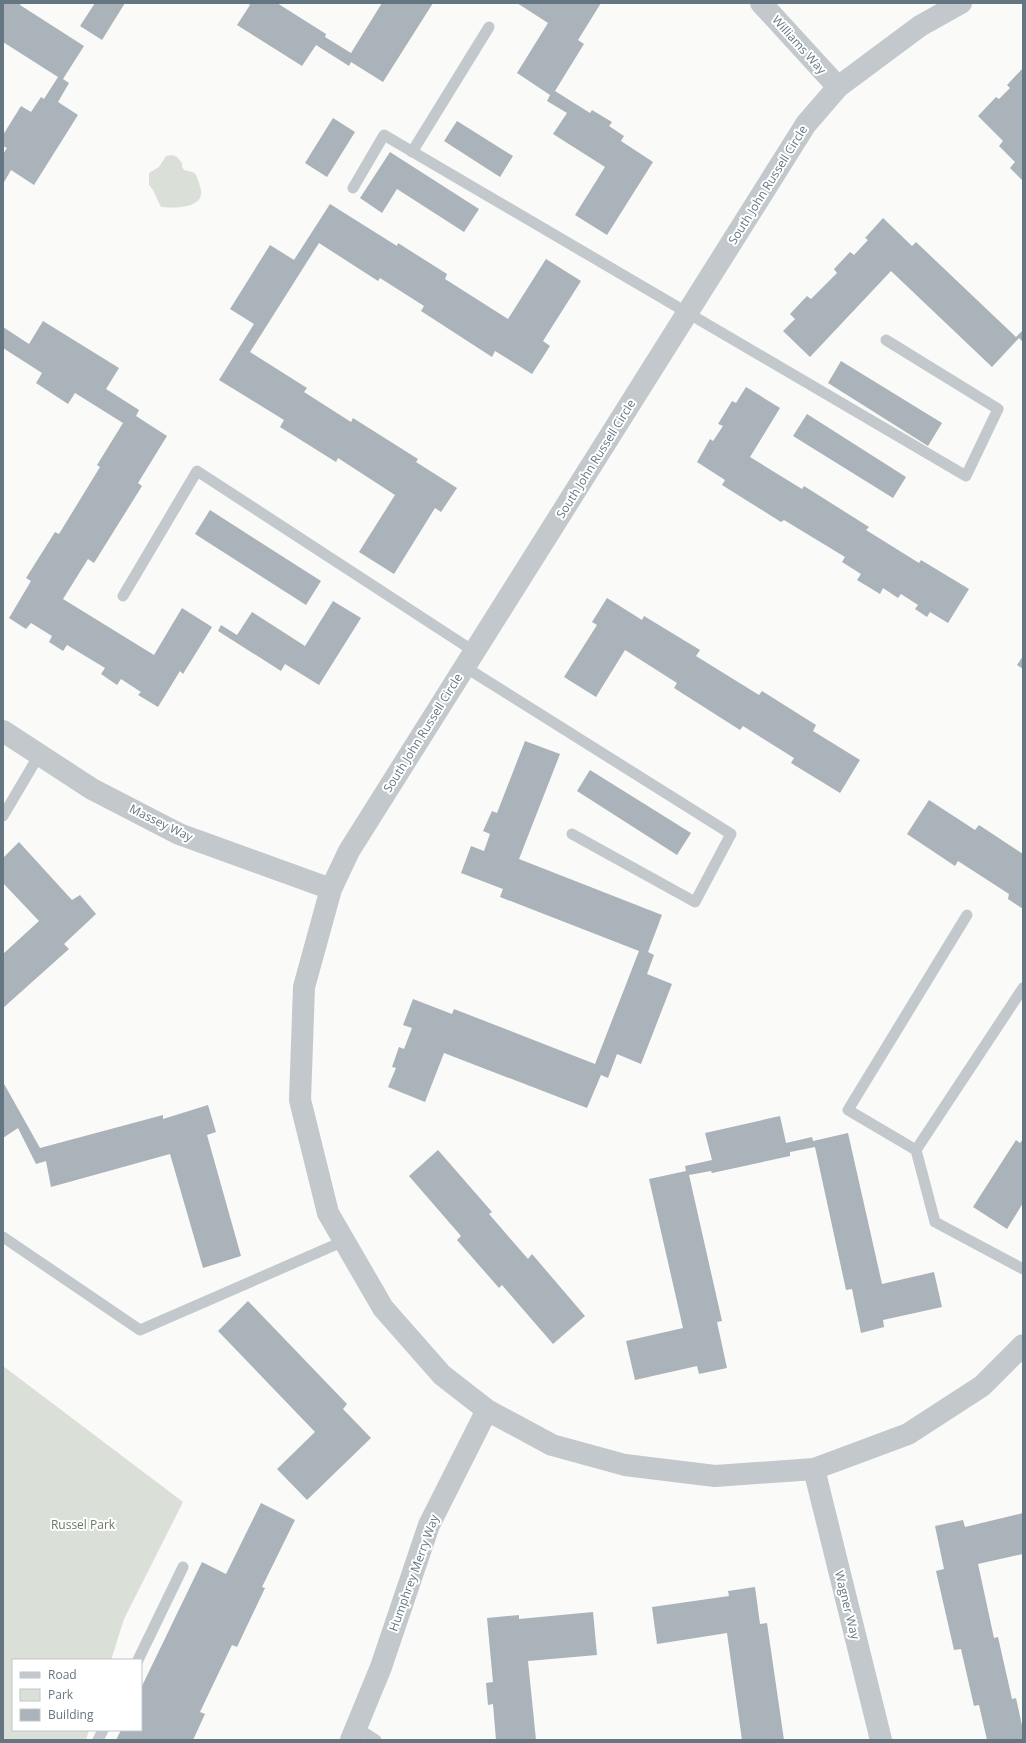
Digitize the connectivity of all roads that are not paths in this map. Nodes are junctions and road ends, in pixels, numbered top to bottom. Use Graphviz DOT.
graph roads {
  1 [pos="761,3"];
  2 [pos="961,3"];
  3 [pos="489,27"];
  4 [pos="838,86"];
  5 [pos="412,152"];
  6 [pos="353,188"];
  7 [pos="687,314"];
  8 [pos="886,340"];
  9 [pos="123,596"];
  10 [pos="470,659"];
  11 [pos="3,731"];
  12 [pos="39,755"];
  13 [pos="3,816"];
  14 [pos="572,834"];
  15 [pos="331,889"];
  16 [pos="967,915"];
  17 [pos="1023,988"];
  18 [pos="916,1150"];
  19 [pos="3,1237"];
  20 [pos="344,1241"];
  21 [pos="1023,1269"];
  22 [pos="1023,1345"];
  23 [pos="487,1410"];
  24 [pos="814,1469"];
  25 [pos="183,1567"];
  26 [pos="138,1659"];
  27 [pos="102,1731"];
  28 [pos="354,1734"];
  29 [pos="98,1740"];
  30 [pos="376,1740"];
  31 [pos="881,1740"];
  1 -- 4 [label="street, Williams Way"];
  2 -- 4 [label="street, South John Russell Circle"];
  3 -- 5 [label="lane"];
  4 -- 7 [label="street, South John Russell Circle"];
  5 -- 6 [label="lane"];
  5 -- 7 [label="lane"];
  7 -- 8 [label="lane"];
  7 -- 10 [label="street, South John Russell Circle"];
  9 -- 10 [label="lane"];
  10 -- 14 [label="lane"];
  10 -- 15 [label="street, South John Russell Circle"];
  11 -- 12 [label="street, Massey Way"];
  12 -- 13 [label="lane"];
  12 -- 15 [label="street, Massey Way"];
  15 -- 20 [label="street, South John Russell Circle"];
  16 -- 18 [label="lane"];
  17 -- 18 [label="lane"];
  18 -- 21 [label="lane"];
  19 -- 20 [label="lane"];
  20 -- 23 [label="street, South John Russell Circle"];
  22 -- 24 [label="street, South John Russell Circle"];
  23 -- 24 [label="street, South John Russell Circle"];
  23 -- 28 [label="street, Humphrey Merry Way"];
  24 -- 31 [label="street, Wagner Way"];
  25 -- 26 [label="lane"];
  27 -- 29 [label="lane"];
  28 -- 30 [label="lane"];
}
